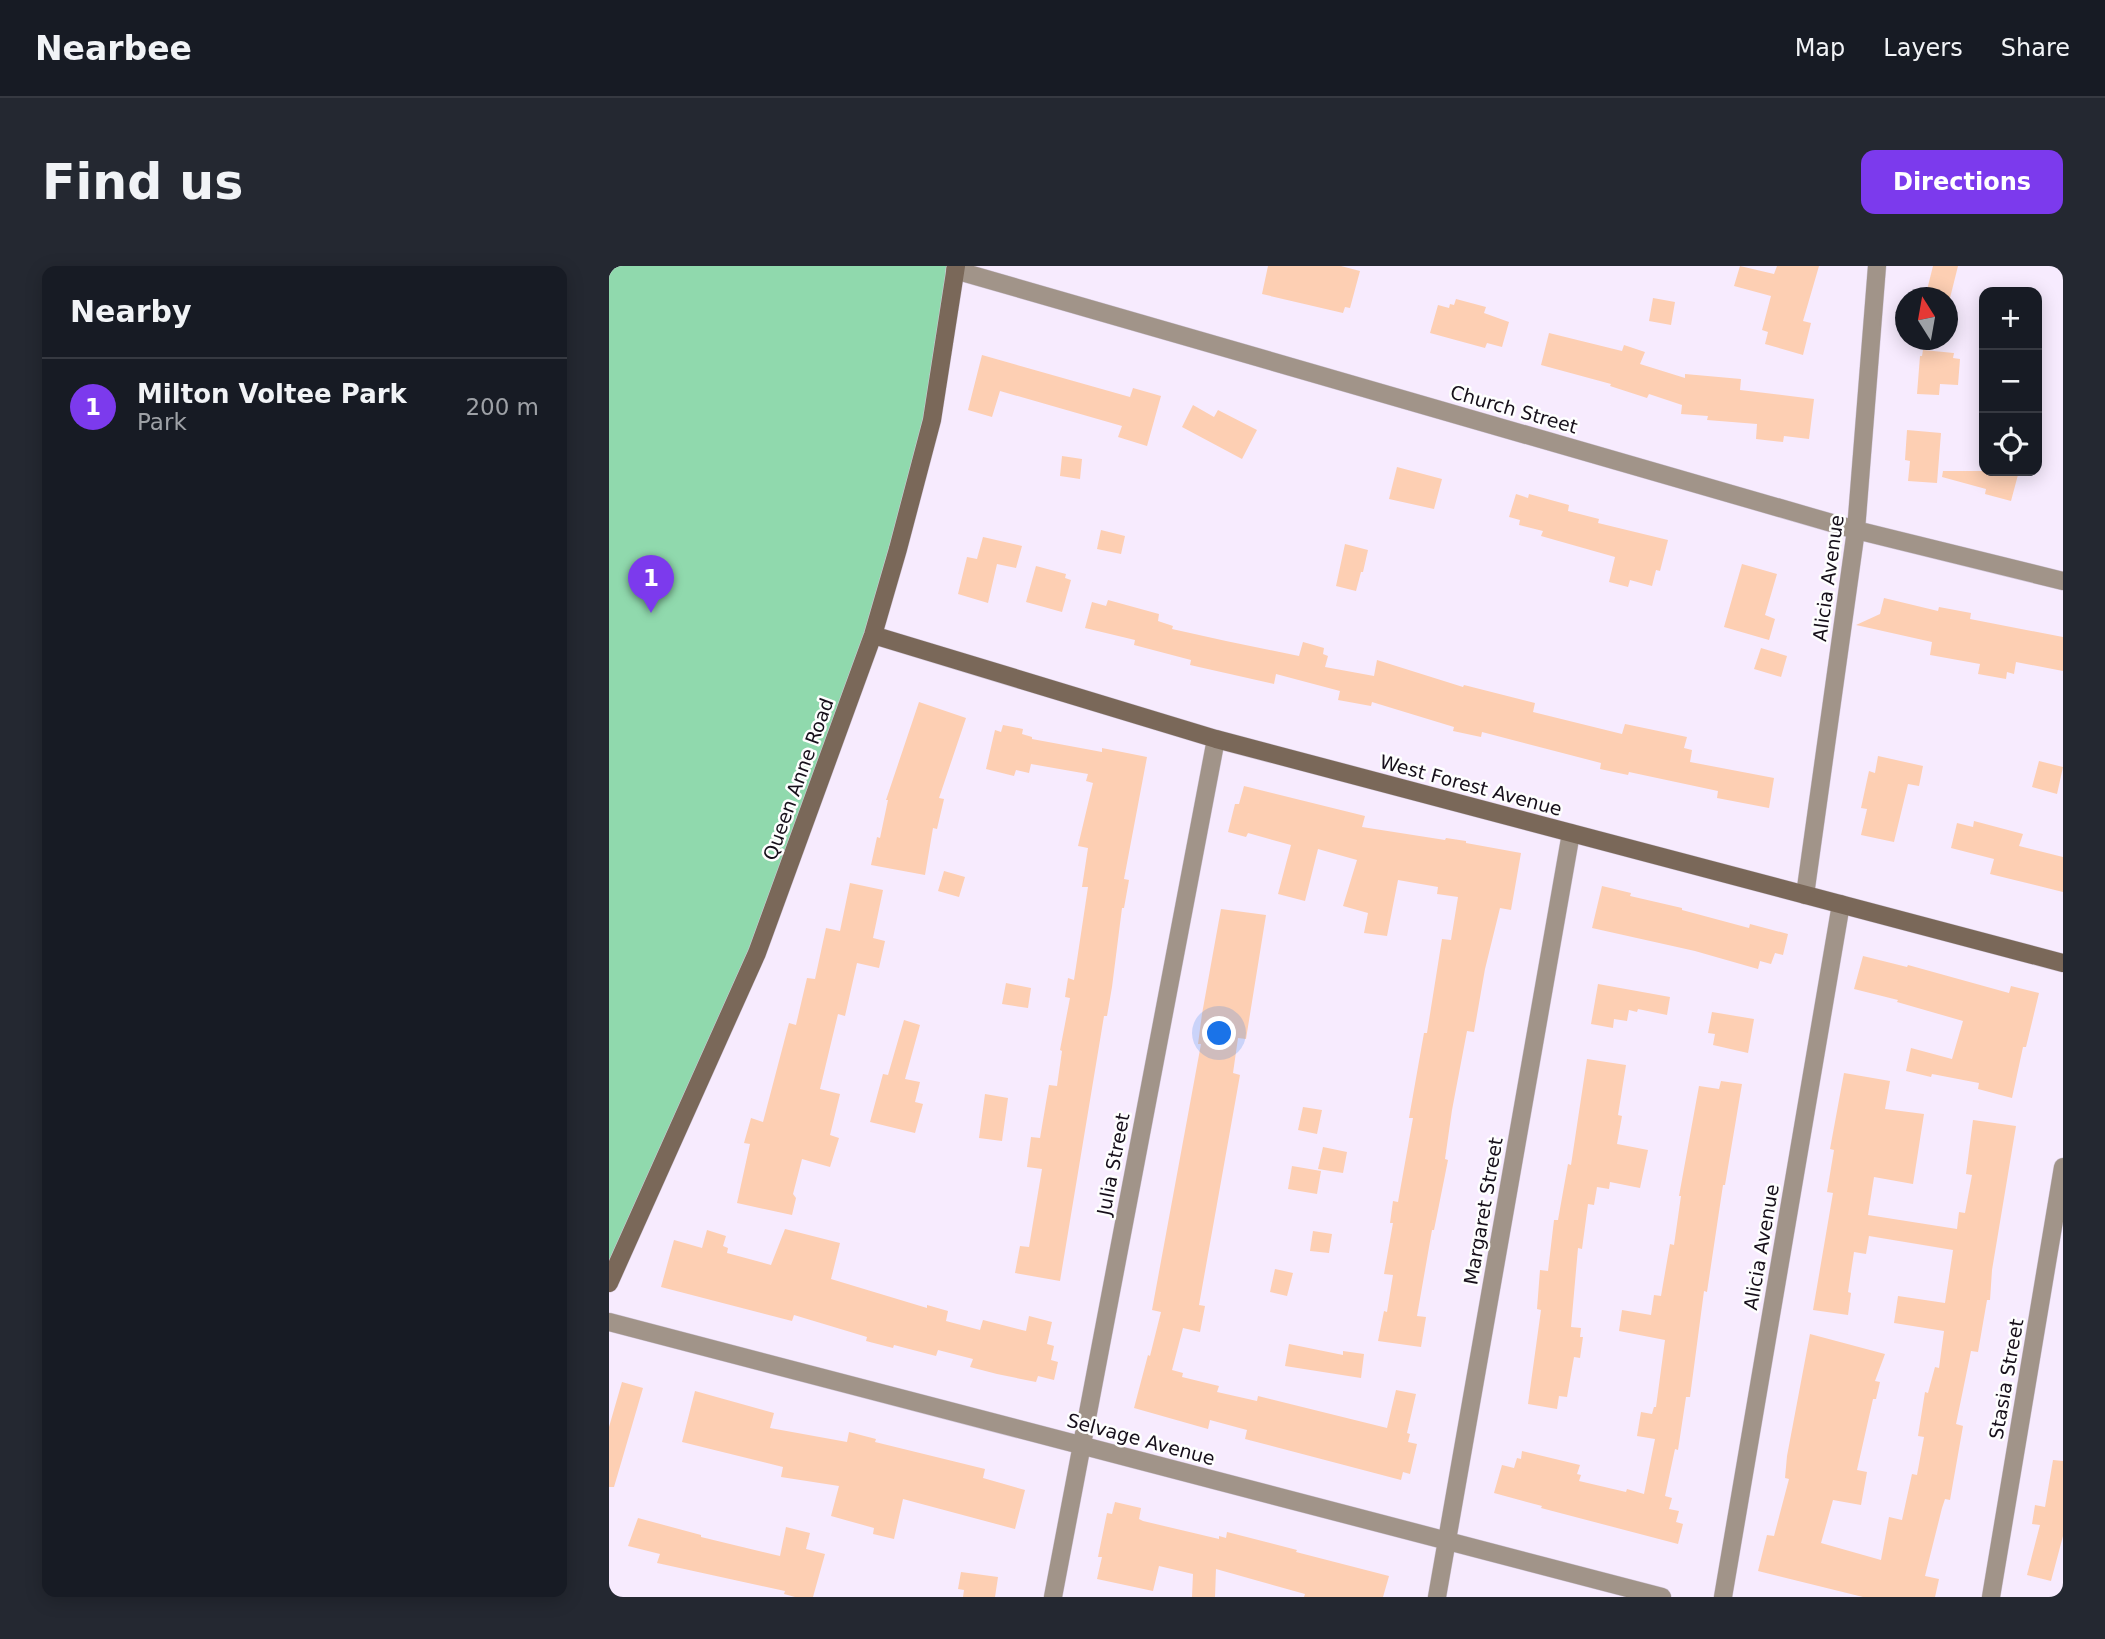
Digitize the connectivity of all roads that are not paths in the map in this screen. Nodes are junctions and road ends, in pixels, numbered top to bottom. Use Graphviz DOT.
graph roads {
  1 [pos="1877,266"];
  2 [pos="955,268"];
  3 [pos="1856,530"];
  4 [pos="2063,581"];
  5 [pos="873,635"];
  6 [pos="1216,739"];
  7 [pos="1571,833"];
  8 [pos="1805,895"];
  9 [pos="1841,904"];
  10 [pos="2063,963"];
  11 [pos="2063,1167"];
  12 [pos="609,1283"];
  13 [pos="609,1322"];
  14 [pos="1080,1445"];
  15 [pos="1447,1541"];
  16 [pos="1053,1597"];
  17 [pos="1437,1597"];
  18 [pos="1662,1597"];
  19 [pos="1723,1597"];
  20 [pos="1991,1597"];
  1 -- 3 [label="street, Alicia Avenue"];
  2 -- 3 [label="street, Church Street"];
  2 -- 5 [label="street, Queen Anne Road"];
  3 -- 4 [label="street, Church Street"];
  3 -- 8 [label="street, Alicia Avenue"];
  5 -- 6 [label="street, West Forest Avenue"];
  5 -- 12 [label="street, Queen Anne Road"];
  6 -- 7 [label="street, West Forest Avenue"];
  6 -- 14 [label="street, Julia Street"];
  7 -- 8 [label="street, West Forest Avenue"];
  7 -- 15 [label="street, Margaret Street"];
  8 -- 9 [label="street, West Forest Avenue"];
  9 -- 10 [label="street, West Forest Avenue"];
  9 -- 19 [label="street, Alicia Avenue"];
  11 -- 20 [label="street, Stasia Street"];
  13 -- 14 [label="street, Selvage Avenue"];
  14 -- 15 [label="street, Selvage Avenue"];
  14 -- 16 [label="street, Julia Street"];
  15 -- 17 [label="street, Margaret Street"];
  15 -- 18 [label="street, Selvage Avenue"];
}
